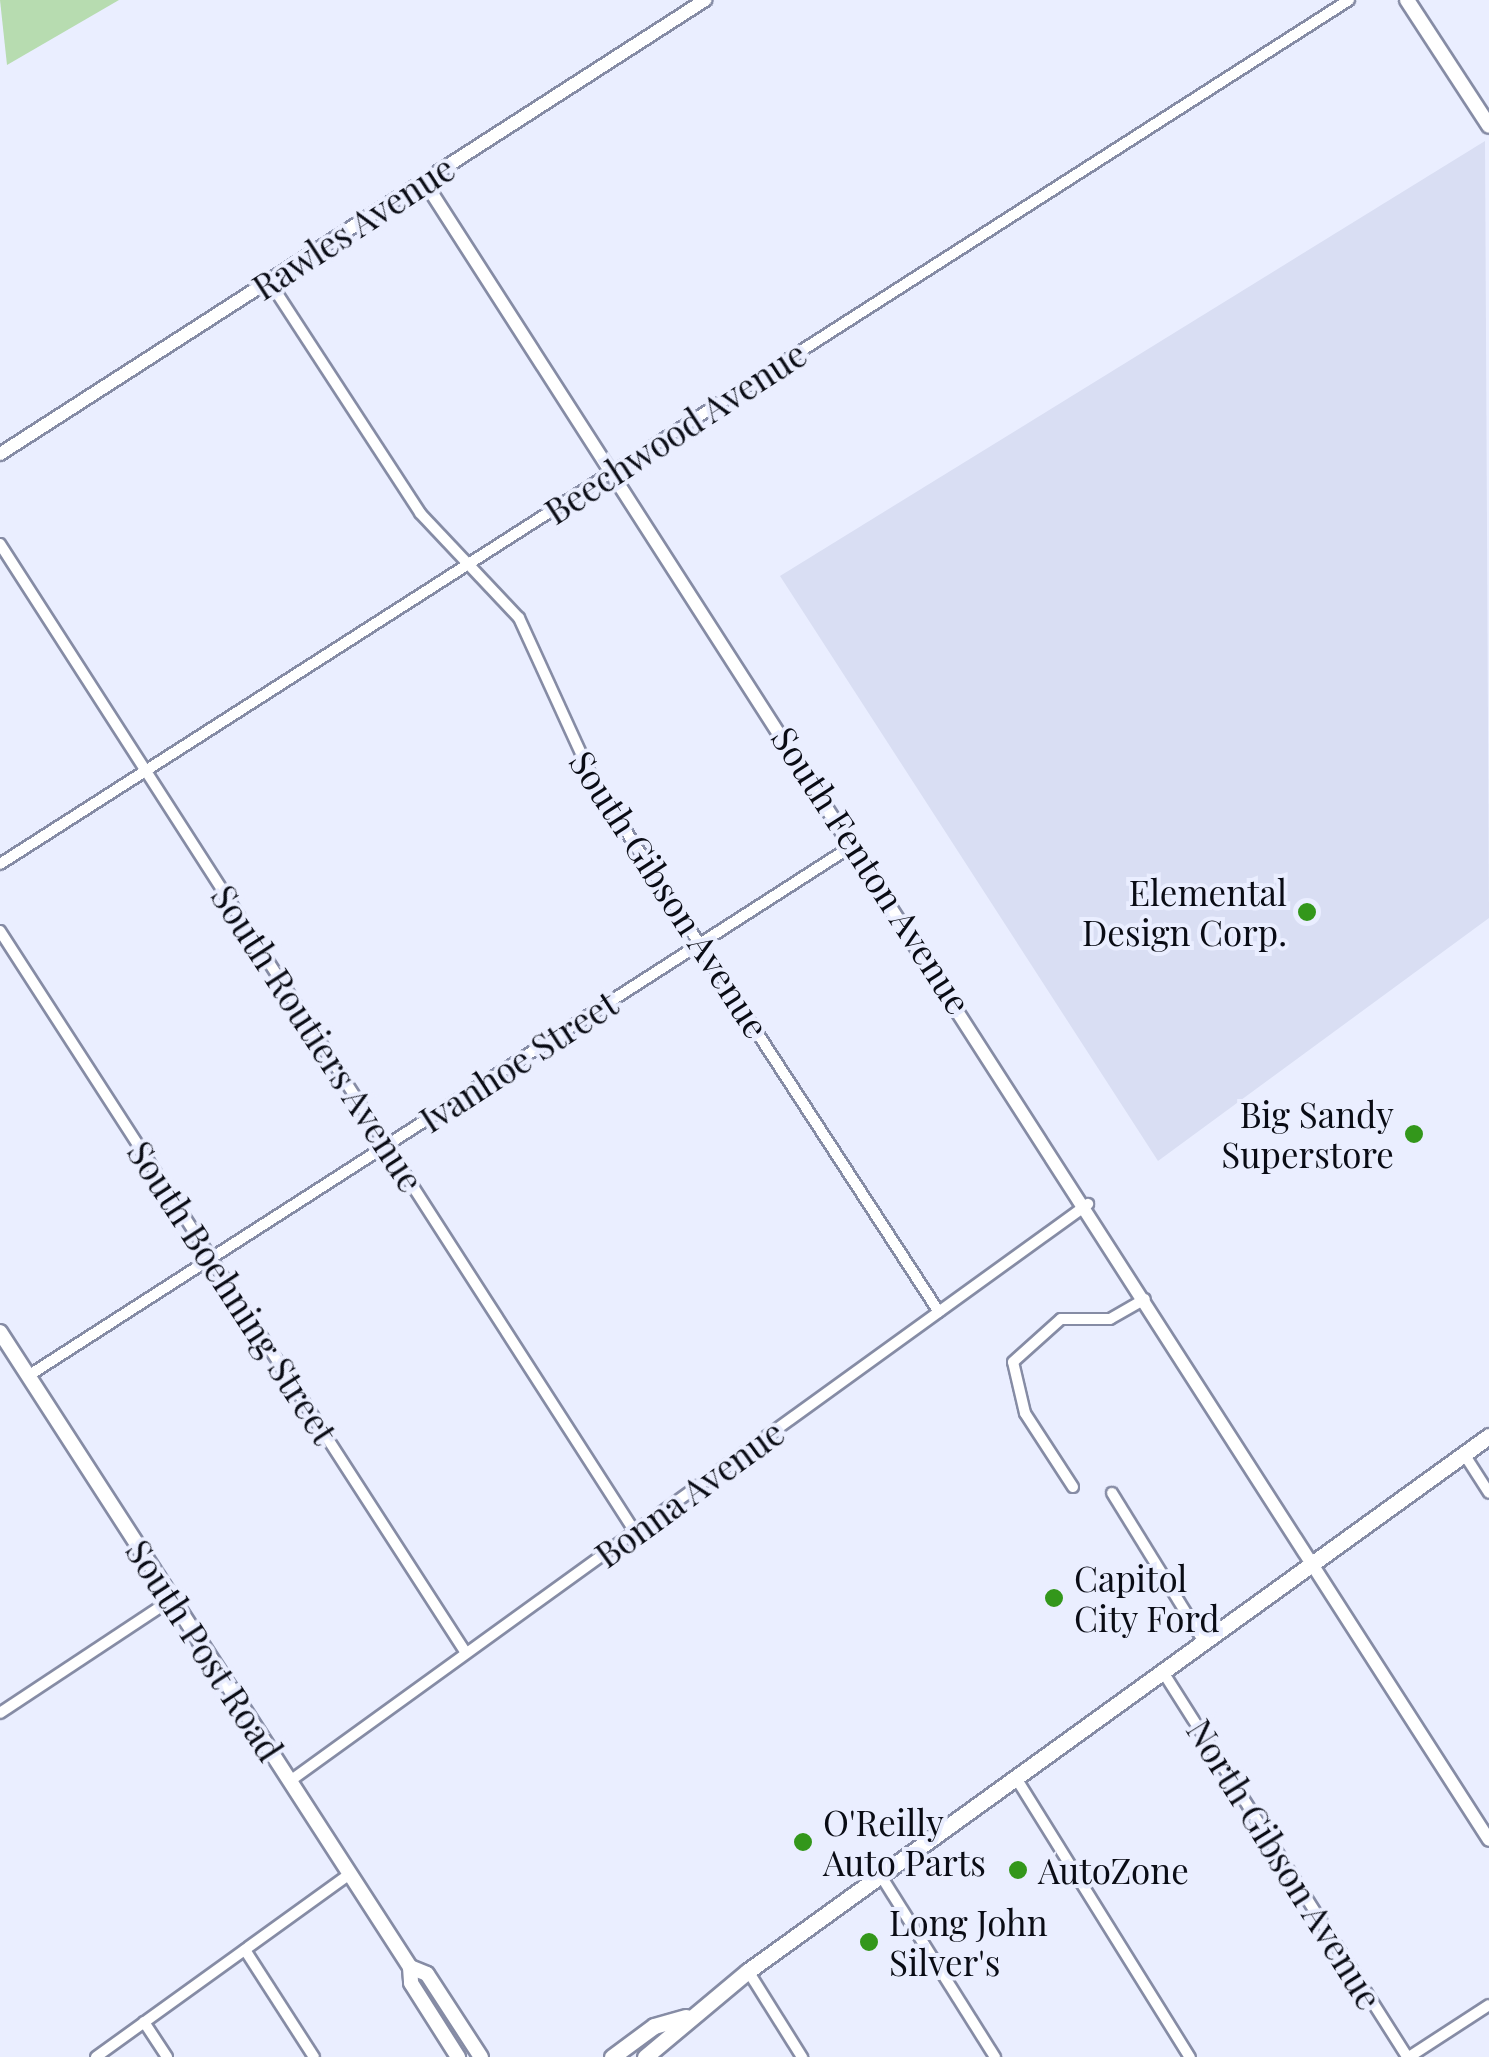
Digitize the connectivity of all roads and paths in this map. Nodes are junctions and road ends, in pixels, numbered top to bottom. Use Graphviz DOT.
graph roads {
  1 [pos="705,0"];
  2 [pos="1350,0"];
  3 [pos="1408,0"];
  4 [pos="1489,126"];
  5 [pos="424,181"];
  6 [pos="269,281"];
  7 [pos="0,454"];
  8 [pos="613,472"];
  9 [pos="0,544"];
  10 [pos="468,564"];
  11 [pos="146,770"];
  12 [pos="856,844"];
  13 [pos="0,864"];
  14 [pos="0,930"];
  15 [pos="701,944"];
  16 [pos="386,1146"];
  17 [pos="1088,1204"];
  18 [pos="210,1259"];
  19 [pos="1146,1298"];
  20 [pos="940,1312"];
  21 [pos="0,1332"];
  22 [pos="28,1376"];
  23 [pos="1489,1436"];
  24 [pos="1464,1454"];
  25 [pos="1073,1487"];
  26 [pos="1112,1493"];
  27 [pos="1489,1493"];
  28 [pos="635,1532"];
  29 [pos="1314,1562"];
  30 [pos="172,1598"];
  31 [pos="1204,1642"];
  32 [pos="466,1654"];
  33 [pos="1163,1672"];
  34 [pos="0,1713"];
  35 [pos="1016,1778"];
  36 [pos="290,1781"];
  37 [pos="1489,1840"];
  38 [pos="350,1874"];
  39 [pos="881,1876"];
  40 [pos="244,1950"];
  41 [pos="410,1968"];
  42 [pos="748,1971"];
  43 [pos="1489,2006"];
  44 [pos="686,2017"];
  45 [pos="144,2022"];
  46 [pos="437,2024"];
  47 [pos="96,2057"];
  48 [pos="167,2057"];
  49 [pos="314,2057"];
  50 [pos="458,2057"];
  51 [pos="470,2057"];
  52 [pos="481,2057"];
  53 [pos="612,2057"];
  54 [pos="645,2057"];
  55 [pos="802,2057"];
  56 [pos="995,2057"];
  57 [pos="1190,2057"];
  58 [pos="1408,2057"];
  1 -- 5 [label="street, Rawles Avenue"];
  2 -- 8 [label="street, Beechwood Avenue"];
  3 -- 4 [label="main road"];
  5 -- 6 [label="street, Rawles Avenue"];
  5 -- 8 [label="street, South Fenton Avenue"];
  6 -- 7 [label="street, Rawles Avenue"];
  6 -- 10 [label="street, South Gibson Avenue"];
  8 -- 10 [label="street, Beechwood Avenue"];
  8 -- 12 [label="street, South Fenton Avenue"];
  9 -- 11 [label="street, South Routiers Avenue"];
  10 -- 11 [label="street, Beechwood Avenue"];
  10 -- 15 [label="street, South Gibson Avenue"];
  11 -- 13 [label="street, Beechwood Avenue"];
  11 -- 16 [label="street, South Routiers Avenue"];
  12 -- 15 [label="street, Ivanhoe Street"];
  12 -- 17 [label="street, South Fenton Avenue"];
  14 -- 18 [label="street, South Boehning Street"];
  15 -- 16 [label="street, Ivanhoe Street"];
  15 -- 20 [label="street, South Gibson Avenue"];
  16 -- 18 [label="street, Ivanhoe Street"];
  16 -- 28 [label="street, South Routiers Avenue"];
  17 -- 19 [label="street, South Fenton Avenue"];
  17 -- 20 [label="street, Bonna Avenue"];
  18 -- 22 [label="street, Ivanhoe Street"];
  18 -- 32 [label="street, South Boehning Street"];
  19 -- 25 [label="street"];
  19 -- 29 [label="street, South Fenton Avenue"];
  20 -- 28 [label="street, Bonna Avenue"];
  21 -- 22 [label="main road, South Post Road"];
  22 -- 30 [label="main road, South Post Road"];
  23 -- 24 [label="main road"];
  24 -- 27 [label="street"];
  24 -- 29 [label="main road"];
  26 -- 31 [label="street"];
  28 -- 32 [label="street, Bonna Avenue"];
  29 -- 31 [label="main road"];
  29 -- 37 [label="street, South Fenton Avenue"];
  30 -- 34 [label="street"];
  30 -- 36 [label="main road, South Post Road"];
  31 -- 33 [label="main road"];
  32 -- 36 [label="street, Bonna Avenue"];
  33 -- 35 [label="main road"];
  33 -- 58 [label="street, North Gibson Avenue"];
  35 -- 39 [label="main road"];
  35 -- 57 [label="street"];
  36 -- 38 [label="main road, South Post Road"];
  38 -- 40 [label="street"];
  38 -- 41 [label="main road, South Post Road"];
  39 -- 42 [label="main road"];
  39 -- 56 [label="street"];
  40 -- 45 [label="street"];
  40 -- 49 [label="street"];
  41 -- 46 [label="main road, South Post Road"];
  41 -- 52 [label="main road, South Post Road"];
  42 -- 44 [label="main road"];
  42 -- 55 [label="street"];
  43 -- 58 [label="street"];
  44 -- 53 [label="main road"];
  44 -- 54 [label="main road"];
  45 -- 47 [label="street"];
  45 -- 48 [label="street"];
  46 -- 50 [label="main road, South Post Road"];
  46 -- 51 [label="main road"];
}
